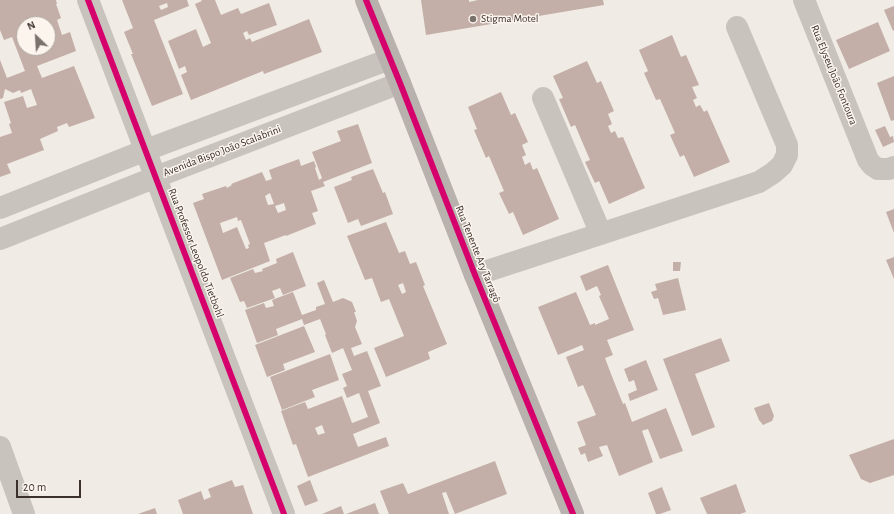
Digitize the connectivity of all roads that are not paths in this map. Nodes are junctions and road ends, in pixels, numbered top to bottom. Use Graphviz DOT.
graph roads {
  1 [pos="88,0"];
  2 [pos="366,0"];
  3 [pos="804,0"];
  4 [pos="737,27"];
  5 [pos="390,59"];
  6 [pos="400,83"];
  7 [pos="542,98"];
  8 [pos="146,150"];
  9 [pos="894,167"];
  10 [pos="156,177"];
  11 [pos="0,208"];
  12 [pos="601,234"];
  13 [pos="0,239"];
  14 [pos="475,275"];
  15 [pos="0,447"];
  16 [pos="24,514"];
  17 [pos="284,514"];
  18 [pos="573,514"];
  1 -- 8 [label="street, Rua Professor Leopoldo Tietbohl"];
  2 -- 5 [label="main road, Rua Tenente Ary Tarragô"];
  3 -- 9 [label="street, Rua Elyseu João Fontoura"];
  4 -- 12 [label="street"];
  5 -- 6 [label="main road, Rua Tenente Ary Tarragô"];
  5 -- 8 [label="street"];
  6 -- 10 [label="street, Avenida Bispo João Scalabrini"];
  6 -- 14 [label="main road, Rua Tenente Ary Tarragô"];
  7 -- 12 [label="street"];
  8 -- 10 [label="street, Rua Professor Leopoldo Tietbohl"];
  8 -- 11 [label="street"];
  10 -- 13 [label="street, Avenida Bispo João Scalabrini"];
  10 -- 17 [label="street, Rua Professor Leopoldo Tietbohl"];
  12 -- 14 [label="street"];
  14 -- 18 [label="main road, Rua Tenente Ary Tarragô"];
  15 -- 16 [label="street"];
}
